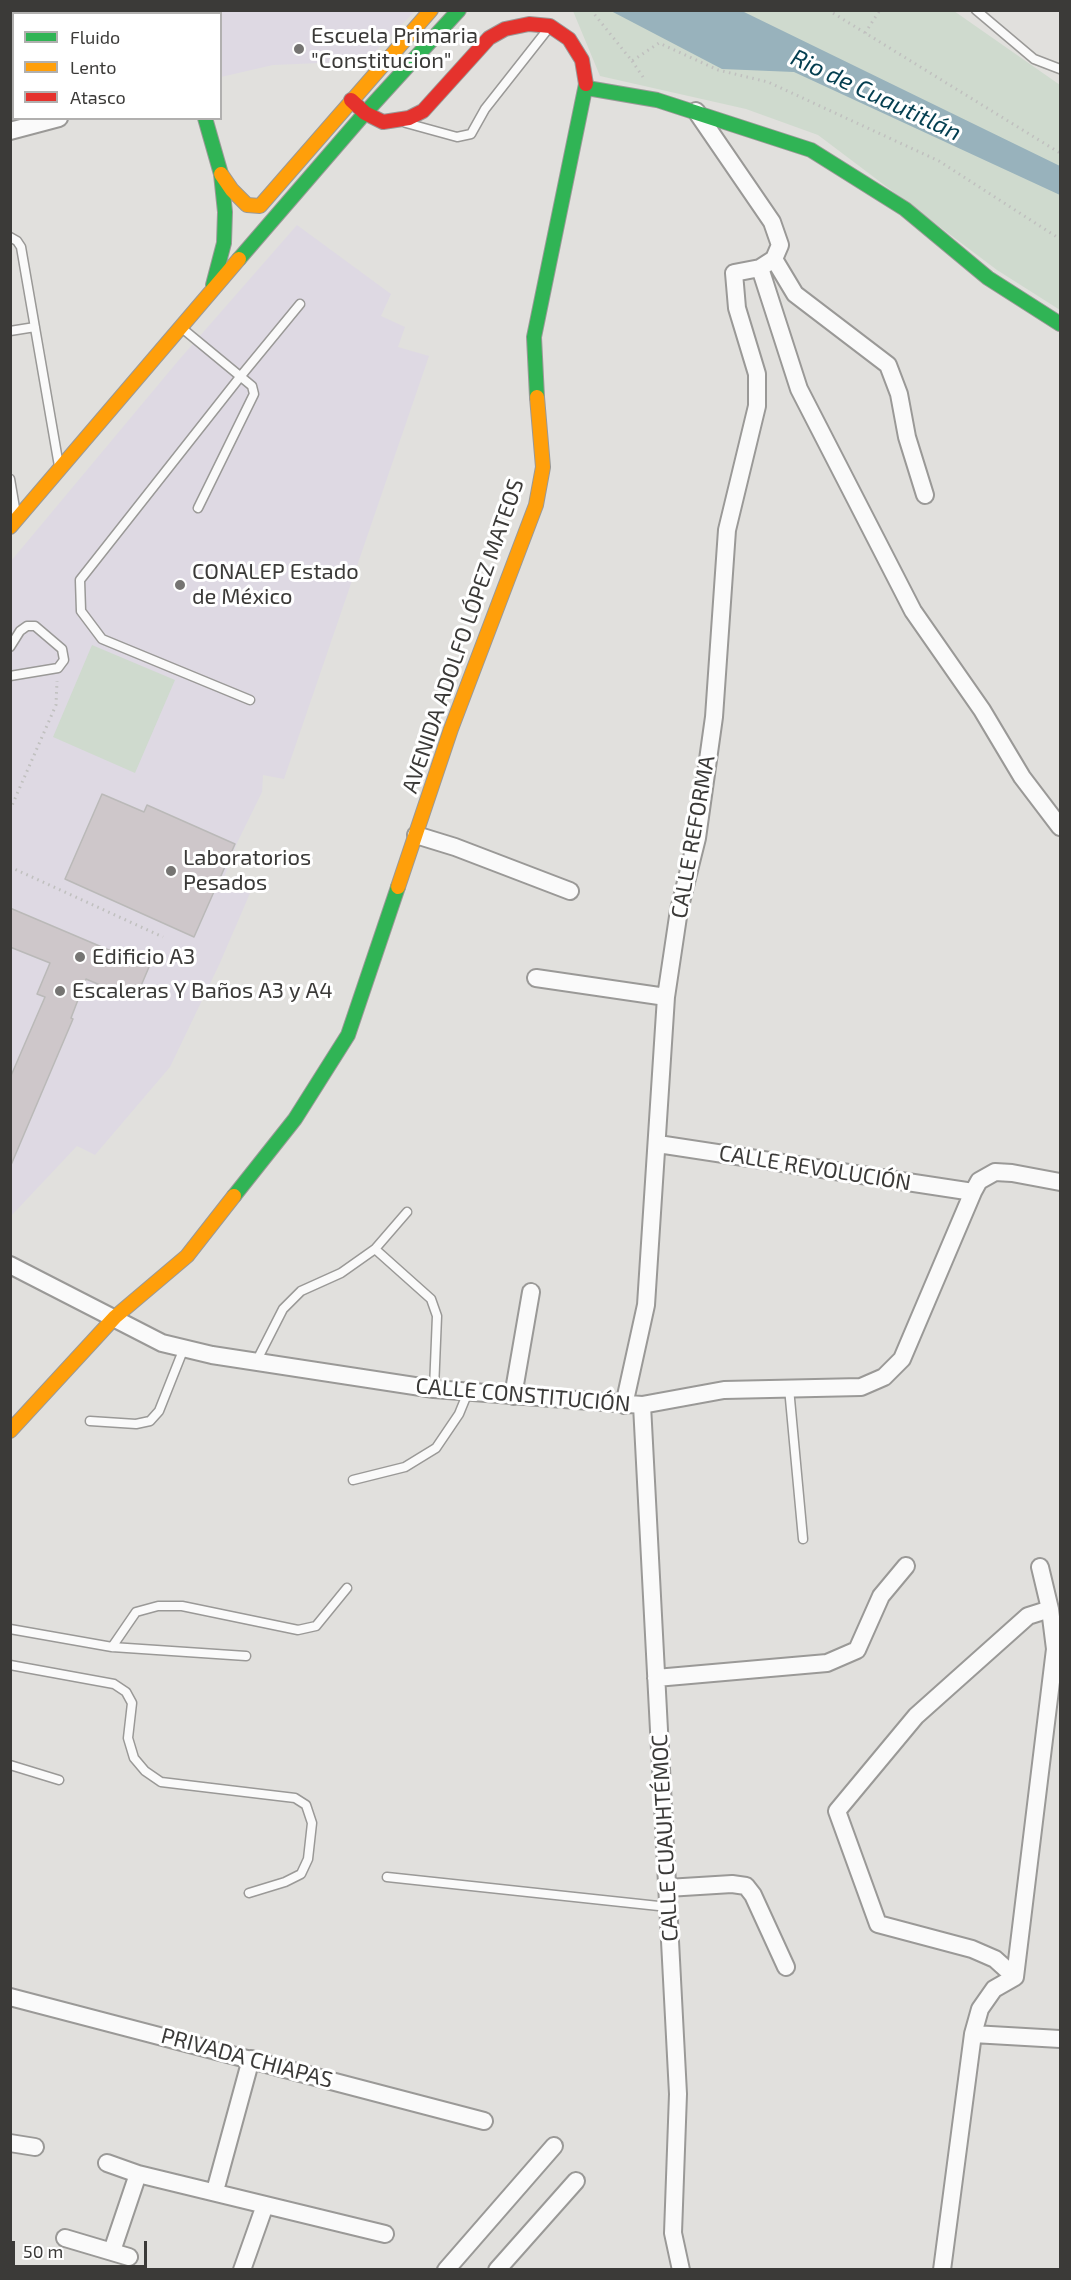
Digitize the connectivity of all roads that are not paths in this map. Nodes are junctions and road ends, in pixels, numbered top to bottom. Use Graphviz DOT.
graph roads {
  1 [pos="431,10"];
  2 [pos="459,10"];
  3 [pos="976,10"];
  4 [pos="550,26"];
  5 [pos="1060,69"];
  6 [pos="587,88"];
  7 [pos="351,100"];
  8 [pos="696,111"];
  9 [pos="365,114"];
  10 [pos="49,120"];
  11 [pos="206,120"];
  12 [pos="397,121"];
  13 [pos="10,131"];
  14 [pos="221,174"];
  15 [pos="10,237"];
  16 [pos="767,264"];
  17 [pos="210,292"];
  18 [pos="300,304"];
  19 [pos="1060,324"];
  20 [pos="35,327"];
  21 [pos="180,327"];
  22 [pos="10,331"];
  23 [pos="240,377"];
  24 [pos="60,469"];
  25 [pos="10,479"];
  26 [pos="925,495"];
  27 [pos="198,508"];
  28 [pos="14,523"];
  29 [pos="10,647"];
  30 [pos="10,676"];
  31 [pos="250,700"];
  32 [pos="1060,827"];
  33 [pos="416,835"];
  34 [pos="570,891"];
  35 [pos="536,978"];
  36 [pos="666,997"];
  37 [pos="658,1144"];
  38 [pos="1060,1182"];
  39 [pos="973,1192"];
  40 [pos="407,1212"];
  41 [pos="375,1249"];
  42 [pos="10,1265"];
  43 [pos="531,1292"];
  44 [pos="115,1317"];
  45 [pos="183,1348"];
  46 [pos="256,1362"];
  47 [pos="789,1388"];
  48 [pos="434,1389"];
  49 [pos="468,1392"];
  50 [pos="513,1396"];
  51 [pos="624,1405"];
  52 [pos="642,1405"];
  53 [pos="90,1422"];
  54 [pos="10,1431"];
  55 [pos="353,1480"];
  56 [pos="803,1539"];
  57 [pos="906,1566"];
  58 [pos="1040,1567"];
  59 [pos="347,1588"];
  60 [pos="1050,1609"];
  61 [pos="10,1629"];
  62 [pos="112,1647"];
  63 [pos="246,1656"];
  64 [pos="10,1665"];
  65 [pos="656,1678"];
  66 [pos="10,1765"];
  67 [pos="59,1780"];
  68 [pos="387,1877"];
  69 [pos="667,1888"];
  70 [pos="249,1893"];
  71 [pos="668,1906"];
  72 [pos="786,1967"];
  73 [pos="1015,1977"];
  74 [pos="10,1996"];
  75 [pos="973,2034"];
  76 [pos="1060,2039"];
  77 [pos="251,2059"];
  78 [pos="484,2121"];
  79 [pos="11,2144"];
  80 [pos="555,2146"];
  81 [pos="35,2147"];
  82 [pos="107,2163"];
  83 [pos="138,2174"];
  84 [pos="576,2181"];
  85 [pos="215,2191"];
  86 [pos="265,2205"];
  87 [pos="385,2234"];
  88 [pos="65,2238"];
  89 [pos="112,2251"];
  90 [pos="129,2257"];
  91 [pos="242,2270"];
  92 [pos="446,2270"];
  93 [pos="497,2270"];
  94 [pos="681,2270"];
  95 [pos="942,2270"];
  1 -- 7 [label="street"];
  2 -- 9 [label="street"];
  3 -- 5 [label="lane"];
  4 -- 6 [label="street, AVENIDA ADOLFO LÓPEZ MATEOS"];
  4 -- 12 [label="street"];
  4 -- 12 [label="lane"];
  6 -- 8 [label="street"];
  6 -- 33 [label="street, AVENIDA ADOLFO LÓPEZ MATEOS"];
  7 -- 9 [label="street"];
  7 -- 14 [label="street"];
  8 -- 16 [label="street"];
  8 -- 19 [label="street"];
  9 -- 12 [label="street"];
  9 -- 17 [label="street"];
  10 -- 13 [label="street"];
  11 -- 14 [label="street"];
  14 -- 17 [label="street"];
  15 -- 20 [label="lane"];
  16 -- 26 [label="street"];
  16 -- 32 [label="street"];
  16 -- 36 [label="street, CALLE REFORMA"];
  17 -- 21 [label="street"];
  18 -- 23 [label="lane"];
  20 -- 22 [label="lane"];
  20 -- 24 [label="lane"];
  21 -- 23 [label="lane"];
  21 -- 24 [label="street"];
  23 -- 27 [label="lane"];
  23 -- 31 [label="lane"];
  24 -- 28 [label="street"];
  25 -- 28 [label="lane"];
  29 -- 30 [label="lane"];
  33 -- 34 [label="street"];
  33 -- 44 [label="street, AVENIDA ADOLFO LÓPEZ MATEOS"];
  35 -- 36 [label="street"];
  36 -- 37 [label="street, CALLE REFORMA"];
  37 -- 39 [label="street, CALLE REVOLUCIÓN"];
  37 -- 51 [label="street, CALLE REFORMA"];
  38 -- 39 [label="street"];
  39 -- 47 [label="street, CALLE CONSTITUCIÓN"];
  40 -- 41 [label="lane"];
  41 -- 46 [label="lane"];
  41 -- 48 [label="lane"];
  42 -- 44 [label="street, CALLE CONSTITUCIÓN"];
  43 -- 50 [label="street"];
  44 -- 45 [label="street, CALLE CONSTITUCIÓN"];
  44 -- 54 [label="street, AVENIDA ADOLFO LÓPEZ MATEOS"];
  45 -- 46 [label="street, CALLE CONSTITUCIÓN"];
  45 -- 53 [label="lane"];
  46 -- 48 [label="street, CALLE CONSTITUCIÓN"];
  47 -- 52 [label="street, CALLE CONSTITUCIÓN"];
  47 -- 56 [label="lane"];
  48 -- 49 [label="street, CALLE CONSTITUCIÓN"];
  49 -- 50 [label="street, CALLE CONSTITUCIÓN"];
  49 -- 55 [label="lane"];
  50 -- 51 [label="street, CALLE CONSTITUCIÓN"];
  51 -- 52 [label="street, CALLE CONSTITUCIÓN"];
  52 -- 65 [label="street, CALLE CUAUHTÉMOC"];
  57 -- 65 [label="street"];
  58 -- 60 [label="street"];
  59 -- 62 [label="lane"];
  60 -- 73 [label="street"];
  60 -- 73 [label="street"];
  61 -- 62 [label="lane"];
  62 -- 63 [label="lane"];
  64 -- 70 [label="lane"];
  65 -- 69 [label="street, CALLE CUAUHTÉMOC"];
  66 -- 67 [label="lane"];
  68 -- 71 [label="lane"];
  69 -- 71 [label="street, CALLE CUAUHTÉMOC"];
  69 -- 72 [label="street"];
  71 -- 94 [label="street, CALLE CUAUHTÉMOC"];
  73 -- 75 [label="street"];
  74 -- 77 [label="street, PRIVADA CHIAPAS"];
  75 -- 76 [label="street"];
  75 -- 95 [label="street"];
  77 -- 78 [label="street, PRIVADA CHIAPAS"];
  77 -- 85 [label="street"];
  79 -- 81 [label="street"];
  80 -- 92 [label="street"];
  82 -- 83 [label="street"];
  83 -- 85 [label="street"];
  83 -- 89 [label="street"];
  84 -- 93 [label="street"];
  85 -- 86 [label="street"];
  86 -- 87 [label="street"];
  86 -- 91 [label="street"];
  88 -- 89 [label="street"];
  89 -- 90 [label="street"];
}
